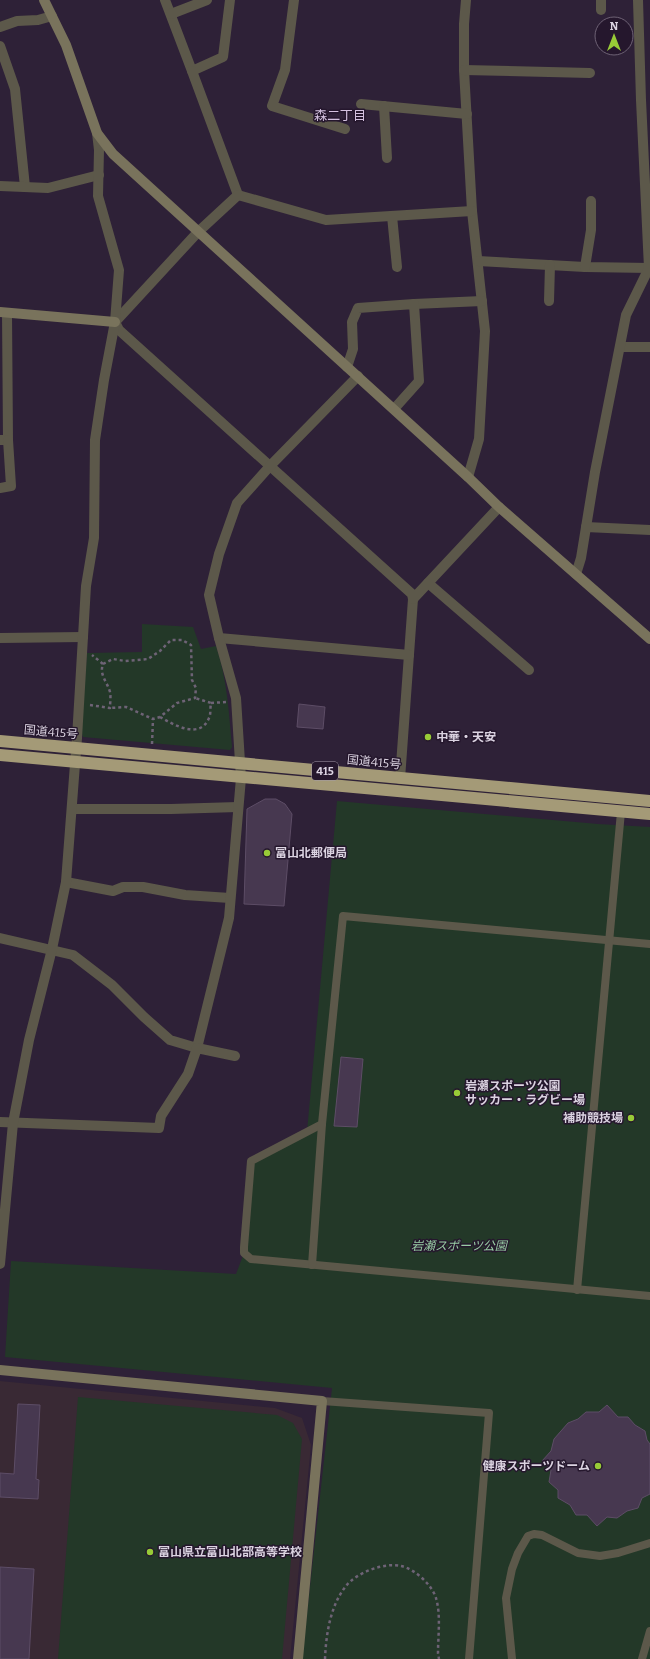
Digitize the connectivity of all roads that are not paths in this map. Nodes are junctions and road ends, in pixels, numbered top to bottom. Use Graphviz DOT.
graph roads {
  1 [pos="46,0"];
  2 [pos="165,0"];
  3 [pos="207,0"];
  4 [pos="230,0"];
  5 [pos="294,0"];
  6 [pos="466,0"];
  7 [pos="638,0"];
  8 [pos="171,14"];
  9 [pos="52,16"];
  10 [pos="0,27"];
  11 [pos="0,46"];
  12 [pos="464,70"];
  13 [pos="192,71"];
  14 [pos="590,73"];
  15 [pos="361,104"];
  16 [pos="384,106"];
  17 [pos="467,114"];
  18 [pos="345,129"];
  19 [pos="97,133"];
  20 [pos="387,158"];
  21 [pos="99,175"];
  22 [pos="0,186"];
  23 [pos="25,187"];
  24 [pos="238,195"];
  25 [pos="591,201"];
  26 [pos="472,210"];
  27 [pos="392,216"];
  28 [pos="198,232"];
  29 [pos="478,261"];
  30 [pos="550,265"];
  31 [pos="397,267"];
  32 [pos="585,267"];
  33 [pos="649,268"];
  34 [pos="482,300"];
  35 [pos="549,301"];
  36 [pos="414,304"];
  37 [pos="3,312"];
  38 [pos="115,322"];
  39 [pos="620,347"];
  40 [pos="650,347"];
  41 [pos="347,367"];
  42 [pos="358,376"];
  43 [pos="394,409"];
  44 [pos="4,440"];
  45 [pos="270,466"];
  46 [pos="468,477"];
  47 [pos="0,488"];
  48 [pos="499,507"];
  49 [pos="586,527"];
  50 [pos="650,530"];
  51 [pos="576,574"];
  52 [pos="428,583"];
  53 [pos="414,599"];
  54 [pos="83,637"];
  55 [pos="0,638"];
  56 [pos="219,638"];
  57 [pos="650,639"];
  58 [pos="409,655"];
  59 [pos="529,670"];
  60 [pos="0,741"];
  61 [pos="76,748"];
  62 [pos="0,755"];
  63 [pos="75,762"];
  64 [pos="241,763"];
  65 [pos="241,778"];
  66 [pos="400,779"];
  67 [pos="650,801"];
  68 [pos="238,806"];
  69 [pos="72,809"];
  70 [pos="621,812"];
  71 [pos="650,814"];
  72 [pos="66,882"];
  73 [pos="230,898"];
  74 [pos="0,938"];
  75 [pos="610,940"];
  76 [pos="650,944"];
  77 [pos="52,949"];
  78 [pos="197,1048"];
  79 [pos="235,1056"];
  80 [pos="0,1122"];
  81 [pos="13,1124"];
  82 [pos="322,1124"];
  83 [pos="0,1264"];
  84 [pos="312,1265"];
  85 [pos="577,1290"];
  86 [pos="650,1296"];
  87 [pos="0,1370"];
  88 [pos="322,1401"];
  89 [pos="650,1543"];
  90 [pos="650,1631"];
  91 [pos="298,1659"];
  92 [pos="469,1659"];
  93 [pos="512,1659"];
  94 [pos="642,1659"];
  1 -- 9 [label="street"];
  2 -- 8 [label="street"];
  3 -- 8 [label="street"];
  4 -- 13 [label="street"];
  5 -- 18 [label="street"];
  6 -- 12 [label="street"];
  7 -- 33 [label="street"];
  8 -- 13 [label="street"];
  9 -- 10 [label="street"];
  9 -- 19 [label="street"];
  11 -- 23 [label="street"];
  12 -- 14 [label="street"];
  12 -- 17 [label="street"];
  13 -- 24 [label="street"];
  15 -- 16 [label="street"];
  16 -- 17 [label="street"];
  16 -- 20 [label="street"];
  17 -- 26 [label="street"];
  19 -- 21 [label="street"];
  19 -- 28 [label="street"];
  21 -- 23 [label="street"];
  21 -- 38 [label="street"];
  22 -- 23 [label="street"];
  24 -- 27 [label="street"];
  24 -- 28 [label="street"];
  25 -- 32 [label="street"];
  26 -- 27 [label="street"];
  26 -- 29 [label="street"];
  27 -- 31 [label="street"];
  28 -- 38 [label="street"];
  28 -- 41 [label="street"];
  29 -- 30 [label="street"];
  29 -- 34 [label="street"];
  30 -- 32 [label="street"];
  30 -- 35 [label="street"];
  32 -- 33 [label="street"];
  33 -- 39 [label="street"];
  34 -- 36 [label="street"];
  34 -- 46 [label="street"];
  36 -- 41 [label="street"];
  36 -- 43 [label="street"];
  37 -- 38 [label="street"];
  37 -- 44 [label="street"];
  38 -- 45 [label="street"];
  38 -- 54 [label="street"];
  39 -- 40 [label="street"];
  39 -- 49 [label="street"];
  41 -- 42 [label="street"];
  42 -- 43 [label="street"];
  42 -- 45 [label="street"];
  43 -- 46 [label="street"];
  44 -- 47 [label="street"];
  45 -- 53 [label="street"];
  45 -- 56 [label="street"];
  46 -- 48 [label="street"];
  48 -- 51 [label="street"];
  48 -- 52 [label="street"];
  49 -- 50 [label="street"];
  49 -- 51 [label="street"];
  51 -- 57 [label="street"];
  52 -- 53 [label="street"];
  52 -- 59 [label="street"];
  53 -- 58 [label="street"];
  54 -- 55 [label="street"];
  54 -- 61 [label="street"];
  56 -- 58 [label="street"];
  56 -- 64 [label="street"];
  58 -- 66 [label="street"];
  60 -- 61 [label="highway, 国道415号 / 415"];
  61 -- 63 [label="street"];
  61 -- 64 [label="highway, 国道415号 / 415"];
  62 -- 63 [label="highway, 415"];
  63 -- 65 [label="highway, 415"];
  63 -- 69 [label="street"];
  64 -- 65 [label="street"];
  64 -- 66 [label="highway, 国道415号 / 415"];
  65 -- 68 [label="street"];
  65 -- 70 [label="highway, 415"];
  66 -- 67 [label="highway, 国道415号 / 415"];
  68 -- 69 [label="street"];
  68 -- 73 [label="street"];
  69 -- 72 [label="street"];
  70 -- 71 [label="highway, 415"];
  70 -- 75 [label="lane"];
  72 -- 73 [label="street"];
  72 -- 77 [label="street"];
  73 -- 78 [label="street"];
  74 -- 77 [label="street"];
  75 -- 76 [label="lane"];
  75 -- 82 [label="lane"];
  75 -- 85 [label="lane"];
  77 -- 78 [label="street"];
  77 -- 81 [label="street"];
  78 -- 79 [label="street"];
  78 -- 81 [label="street"];
  80 -- 81 [label="street"];
  81 -- 83 [label="street"];
  82 -- 84 [label="lane"];
  82 -- 84 [label="lane"];
  84 -- 85 [label="lane"];
  85 -- 86 [label="lane"];
  87 -- 88 [label="street"];
  88 -- 91 [label="street"];
  88 -- 92 [label="lane"];
  89 -- 93 [label="lane"];
  90 -- 94 [label="lane"];
}
